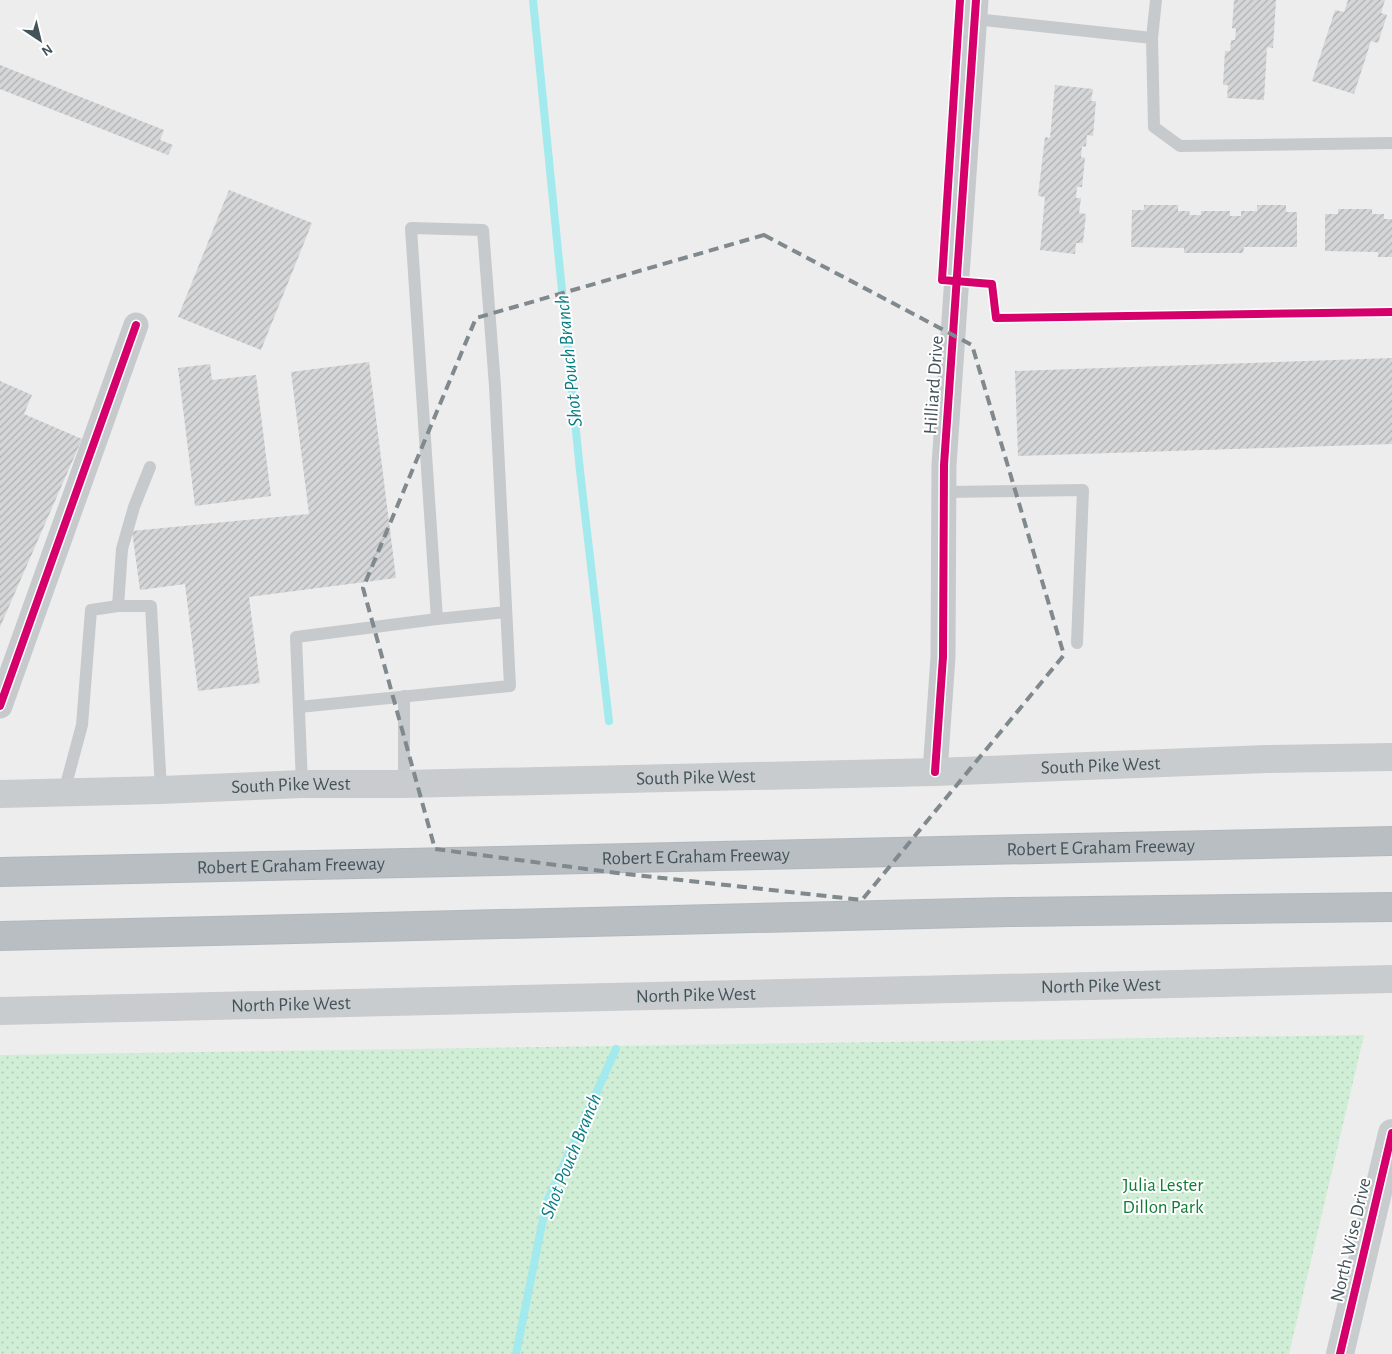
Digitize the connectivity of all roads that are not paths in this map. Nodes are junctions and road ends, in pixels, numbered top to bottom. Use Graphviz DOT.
graph roads {
  1 [pos="1156,0"];
  2 [pos="975,9"];
  3 [pos="1152,38"];
  4 [pos="1392,143"];
  5 [pos="136,326"];
  6 [pos="150,467"];
  7 [pos="944,492"];
  8 [pos="118,606"];
  9 [pos="506,612"];
  10 [pos="437,619"];
  11 [pos="1077,643"];
  12 [pos="404,696"];
  13 [pos="0,706"];
  14 [pos="299,707"];
  15 [pos="1392,757"];
  16 [pos="935,772"];
  17 [pos="302,784"];
  18 [pos="404,784"];
  19 [pos="161,790"];
  20 [pos="64,792"];
  21 [pos="0,794"];
  22 [pos="1392,841"];
  23 [pos="0,872"];
  24 [pos="1392,907"];
  25 [pos="0,936"];
  26 [pos="1392,978"];
  27 [pos="0,1011"];
  28 [pos="1392,1133"];
  29 [pos="1340,1354"];
  1 -- 3 [label="lane"];
  2 -- 3 [label="lane"];
  2 -- 7 [label="street, Hilliard Drive"];
  3 -- 4 [label="lane"];
  5 -- 13 [label="street"];
  6 -- 8 [label="lane"];
  7 -- 11 [label="lane"];
  7 -- 16 [label="street, Hilliard Drive"];
  8 -- 19 [label="lane"];
  8 -- 20 [label="lane"];
  9 -- 10 [label="lane"];
  9 -- 10 [label="lane"];
  9 -- 12 [label="lane"];
  10 -- 14 [label="lane"];
  12 -- 14 [label="lane"];
  12 -- 18 [label="lane"];
  14 -- 17 [label="lane"];
  15 -- 16 [label="main road, South Pike West"];
  16 -- 18 [label="main road, South Pike West"];
  17 -- 18 [label="main road, South Pike West"];
  17 -- 19 [label="main road, South Pike West"];
  19 -- 20 [label="main road, South Pike West"];
  20 -- 21 [label="main road, South Pike West"];
  22 -- 23 [label="highway, Robert E Graham Freeway"];
  24 -- 25 [label="highway"];
  26 -- 27 [label="main road, North Pike West"];
  28 -- 29 [label="main road, North Wise Drive"];
}
